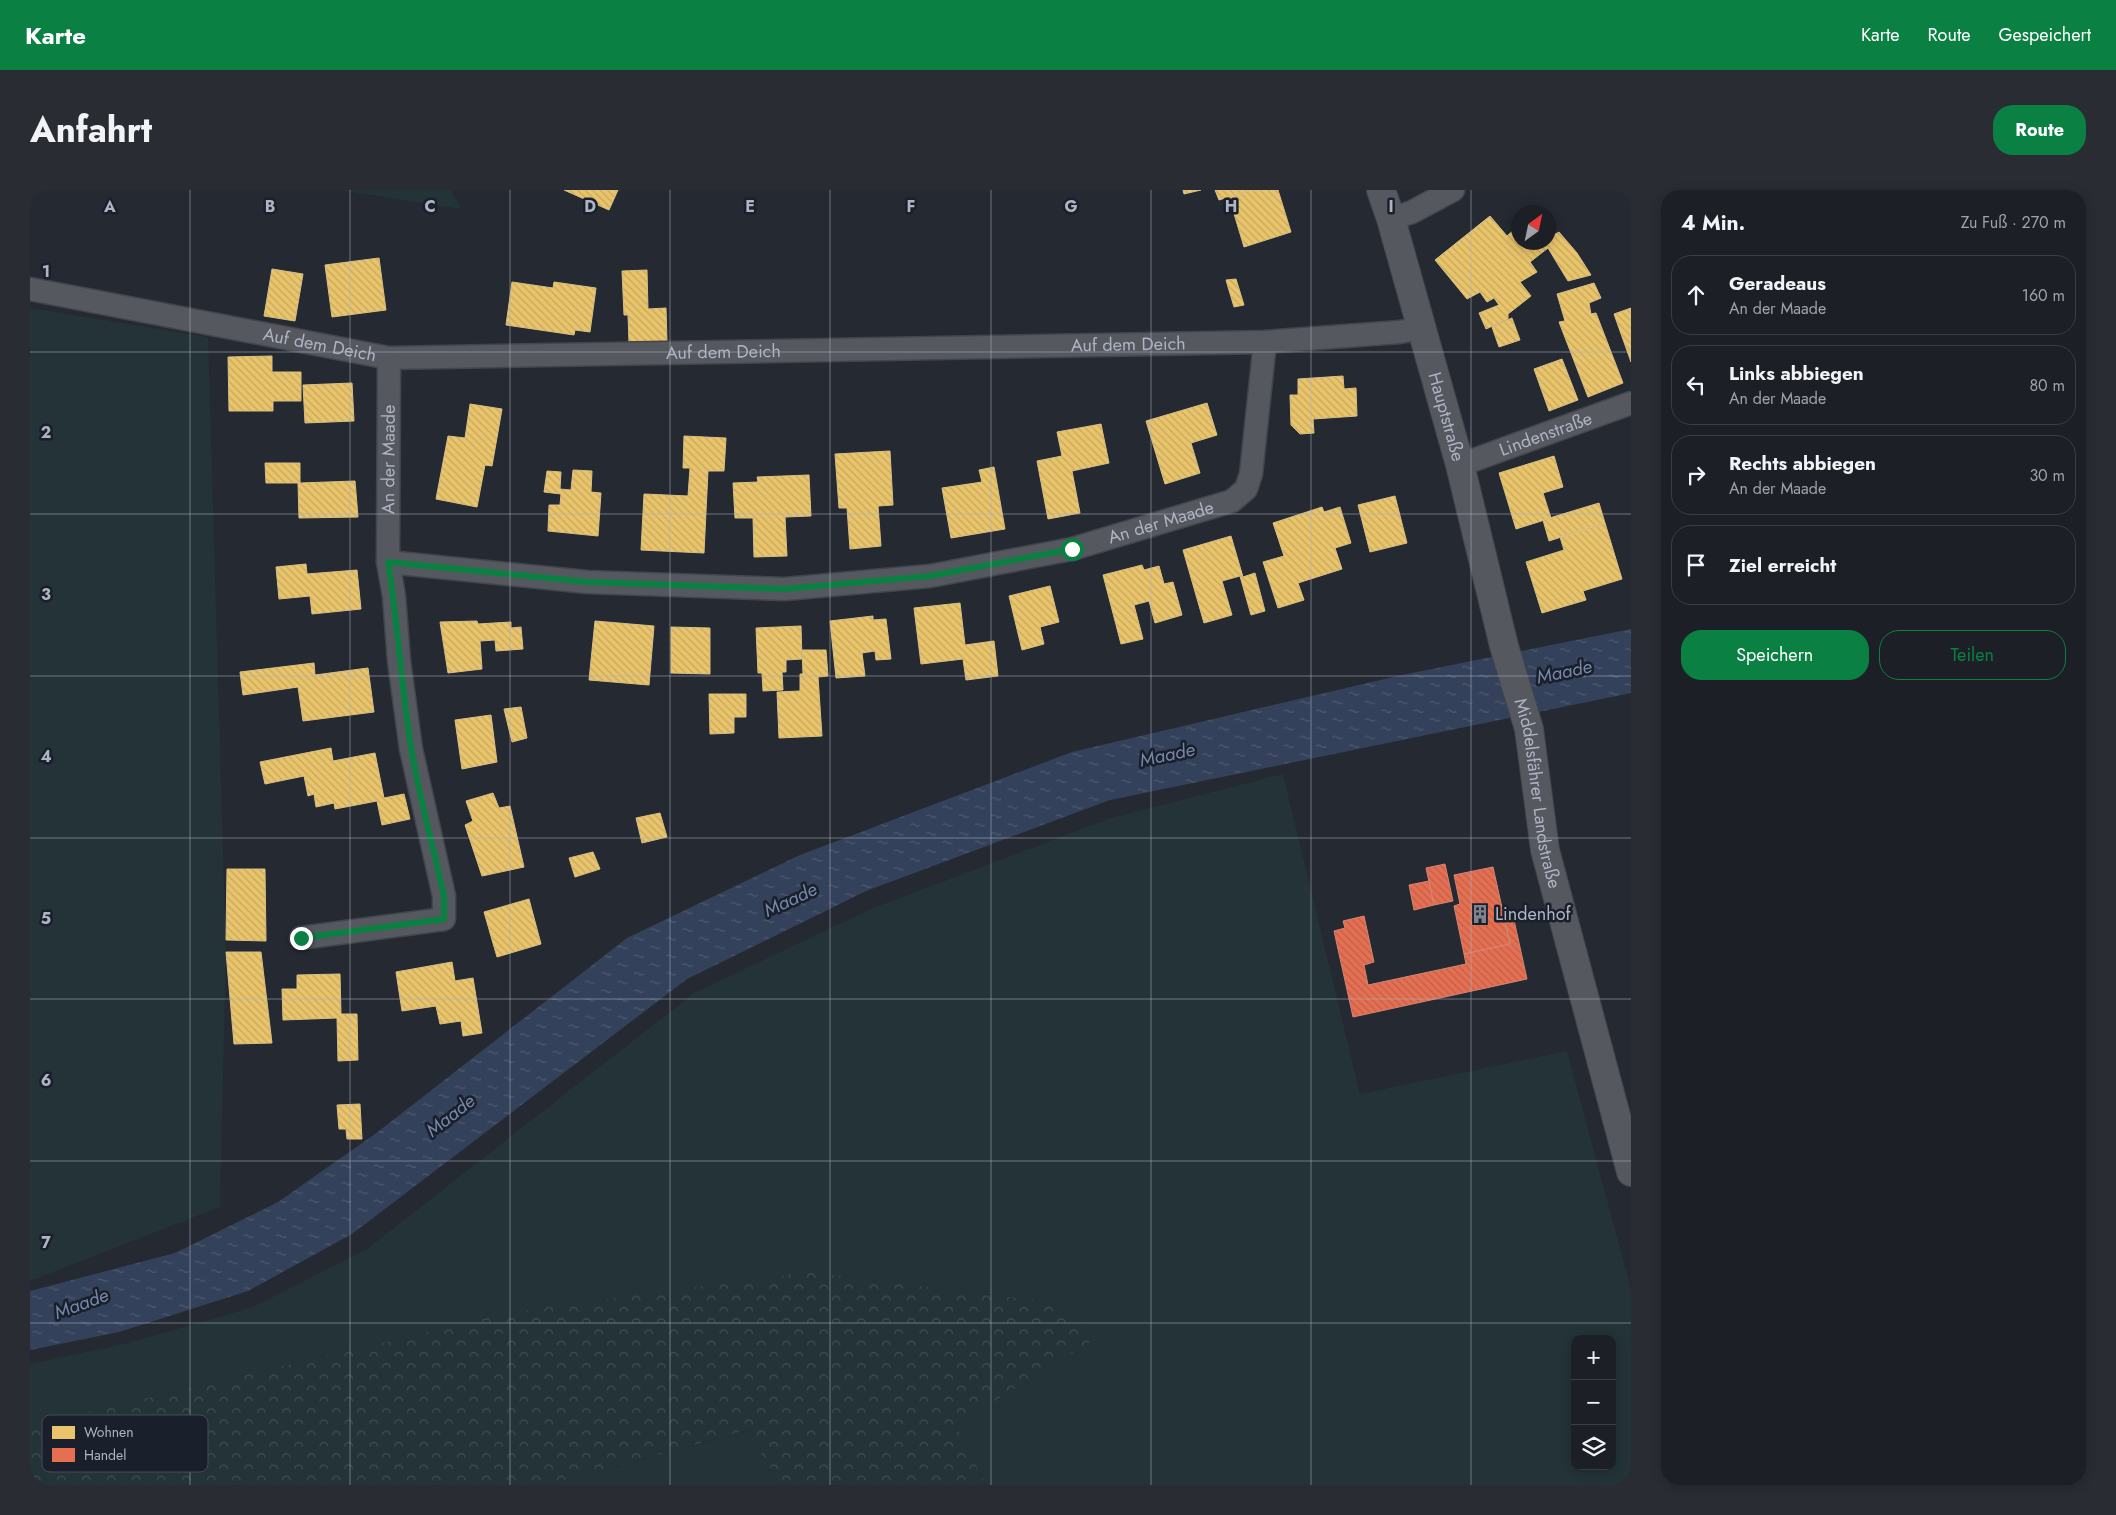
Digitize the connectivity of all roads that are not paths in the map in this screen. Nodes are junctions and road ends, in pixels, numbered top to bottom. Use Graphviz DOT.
graph roads {
  1 [pos="1381,190"];
  2 [pos="1452,190"];
  3 [pos="1391,219"];
  4 [pos="30,290"];
  5 [pos="1422,328"];
  6 [pos="1265,342"];
  7 [pos="389,358"];
  8 [pos="1631,403"];
  9 [pos="1460,465"];
  10 [pos="388,562"];
  11 [pos="1502,636"];
  12 [pos="301,938"];
  13 [pos="1631,1172"];
  1 -- 3 [label="street, Hauptstraße"];
  2 -- 3 [label="street"];
  3 -- 5 [label="street, Hauptstraße"];
  4 -- 7 [label="street, Auf dem Deich"];
  5 -- 6 [label="street, Auf dem Deich"];
  5 -- 9 [label="street, Hauptstraße"];
  6 -- 7 [label="street, Auf dem Deich"];
  6 -- 10 [label="street, An der Maade"];
  7 -- 10 [label="street, An der Maade"];
  8 -- 9 [label="street, Lindenstraße"];
  9 -- 11 [label="street, Hauptstraße"];
  10 -- 12 [label="street, An der Maade"];
  11 -- 13 [label="street, Middelsfährer Landstraße"];
}
